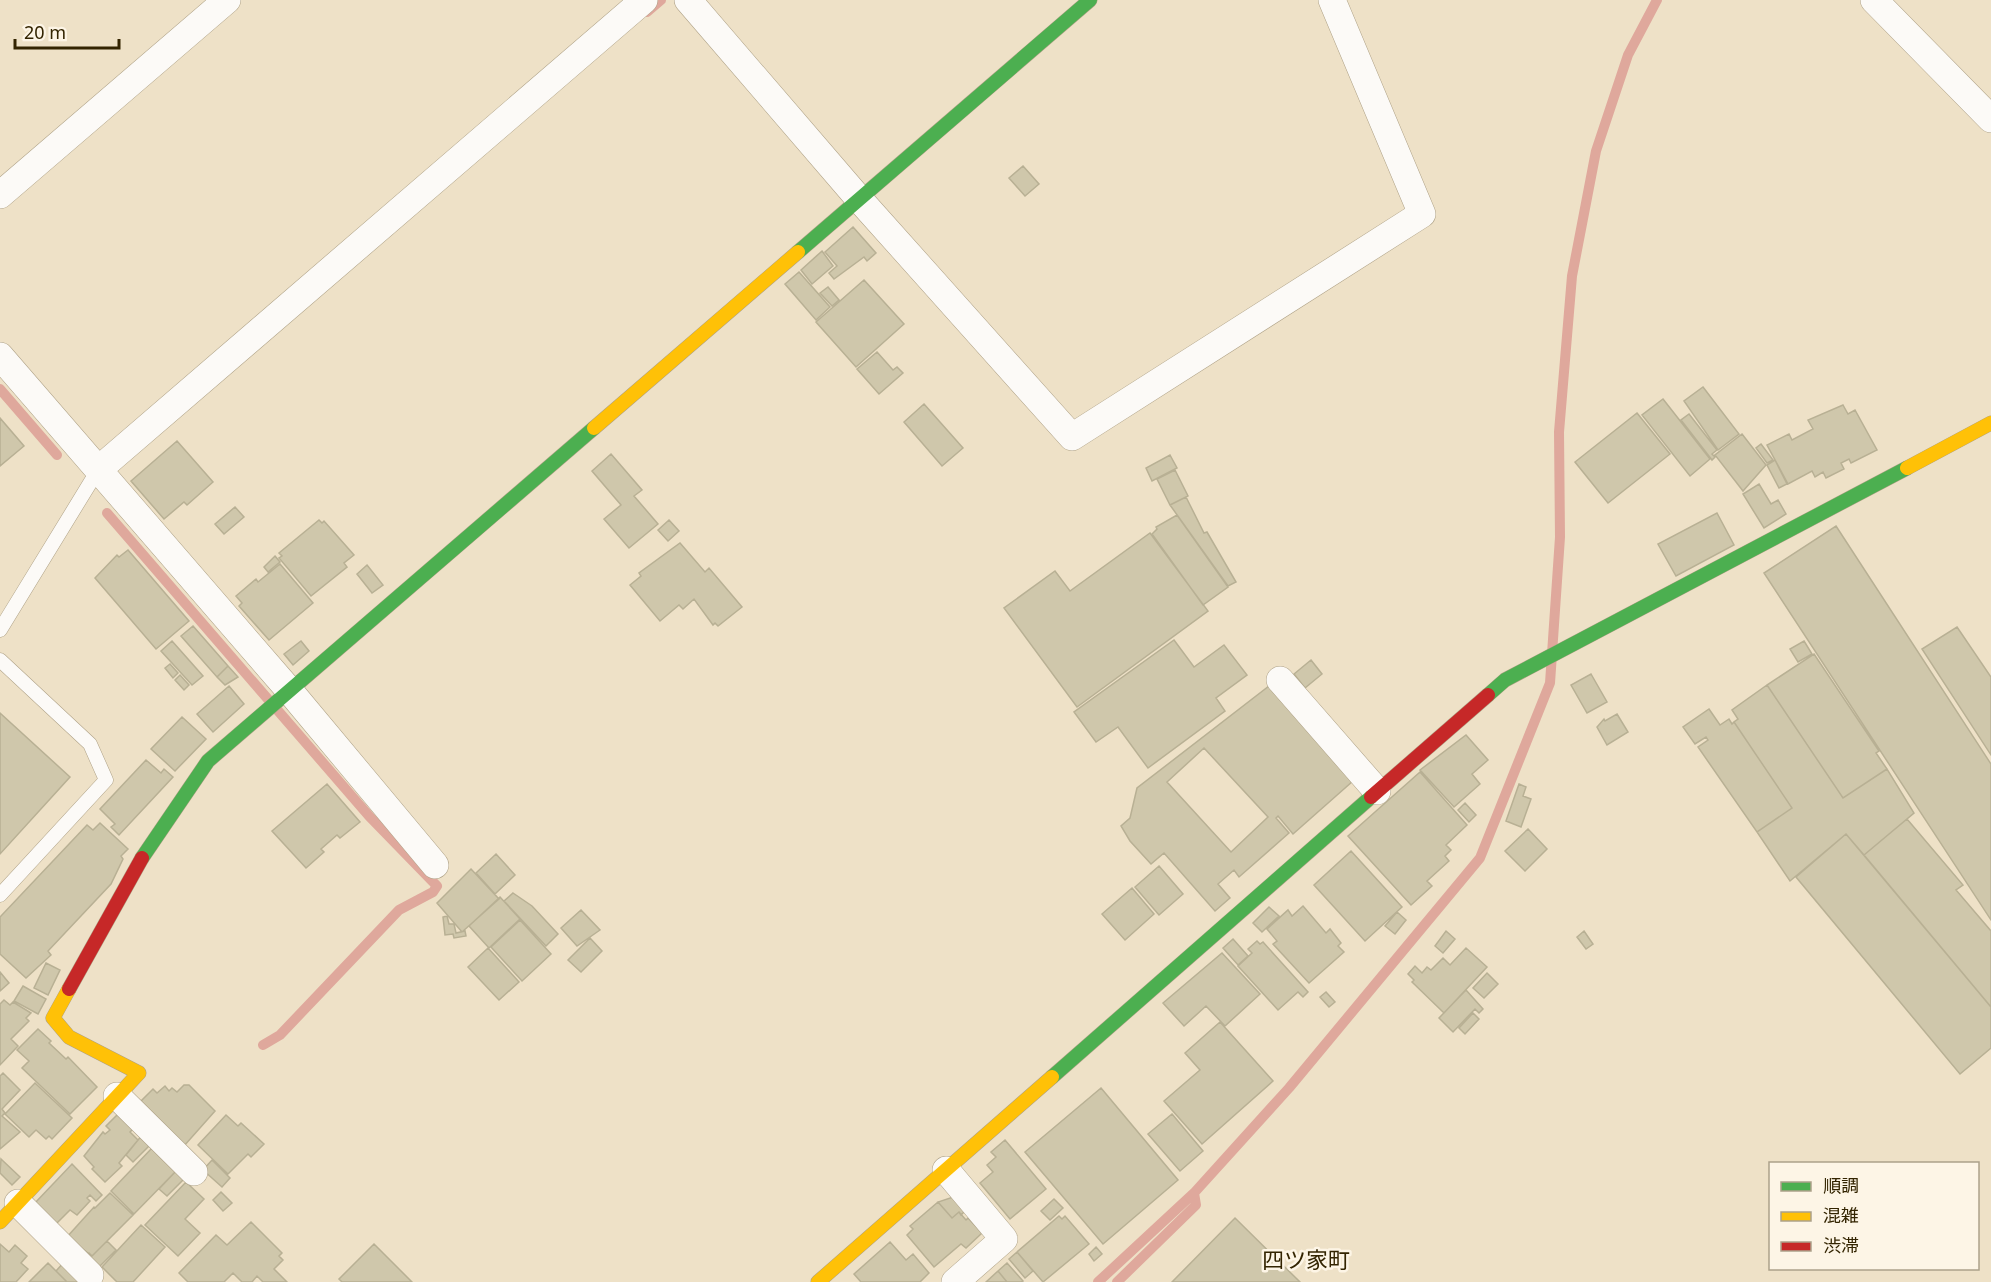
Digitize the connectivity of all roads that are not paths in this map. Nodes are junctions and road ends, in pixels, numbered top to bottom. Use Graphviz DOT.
graph roads {
  1 [pos="227,0"];
  2 [pos="644,0"];
  3 [pos="688,0"];
  4 [pos="1090,0"];
  5 [pos="1332,0"];
  6 [pos="1874,0"];
  7 [pos="1991,119"];
  8 [pos="0,195"];
  9 [pos="860,200"];
  10 [pos="0,356"];
  11 [pos="1991,423"];
  12 [pos="98,470"];
  13 [pos="0,630"];
  14 [pos="0,660"];
  15 [pos="1280,680"];
  16 [pos="289,690"];
  17 [pos="1377,791"];
  18 [pos="435,865"];
  19 [pos="0,895"];
  20 [pos="117,1096"];
  21 [pos="946,1170"];
  22 [pos="194,1172"];
  23 [pos="9,1213"];
  24 [pos="90,1275"];
  25 [pos="818,1282"];
  26 [pos="955,1282"];
  1 -- 8 [label="street"];
  2 -- 12 [label="street"];
  3 -- 9 [label="street"];
  4 -- 9 [label="street"];
  5 -- 9 [label="street"];
  6 -- 7 [label="street"];
  9 -- 16 [label="street"];
  10 -- 12 [label="street"];
  11 -- 17 [label="street"];
  12 -- 13 [label="lane"];
  12 -- 16 [label="street"];
  14 -- 19 [label="lane"];
  15 -- 17 [label="street"];
  16 -- 18 [label="street"];
  16 -- 20 [label="street"];
  17 -- 21 [label="street"];
  20 -- 22 [label="street"];
  20 -- 23 [label="street"];
  21 -- 25 [label="street"];
  21 -- 26 [label="street"];
  23 -- 24 [label="street"];
}
